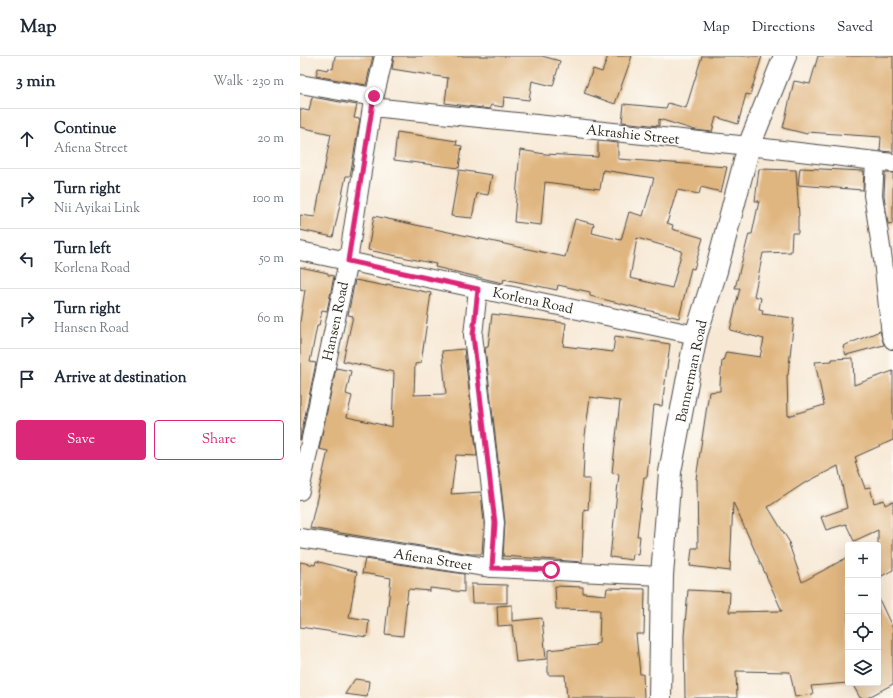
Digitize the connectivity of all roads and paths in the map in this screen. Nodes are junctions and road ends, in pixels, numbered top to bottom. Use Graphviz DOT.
graph roads {
  1 [pos="384,56"];
  2 [pos="785,56"];
  3 [pos="300,84"];
  4 [pos="373,102"];
  5 [pos="749,146"];
  6 [pos="875,162"];
  7 [pos="893,163"];
  8 [pos="300,251"];
  9 [pos="348,261"];
  10 [pos="478,289"];
  11 [pos="696,335"];
  12 [pos="893,340"];
  13 [pos="300,491"];
  14 [pos="300,538"];
  15 [pos="492,568"];
  16 [pos="662,576"];
  17 [pos="660,698"];
  1 -- 4 [label="street, Hansen Road"];
  2 -- 5 [label="street, Bannerman Road"];
  3 -- 4 [label="street, Akrashie Street"];
  4 -- 5 [label="street, Akrashie Street"];
  4 -- 9 [label="street, Hansen Road"];
  5 -- 6 [label="street, Akrashie Street"];
  5 -- 11 [label="street, Bannerman Road"];
  6 -- 7 [label="street, Akrashie Street"];
  6 -- 12 [label="street"];
  8 -- 9 [label="street, Korlena Road"];
  9 -- 10 [label="street, Korlena Road"];
  9 -- 13 [label="street, Hansen Road"];
  10 -- 11 [label="street, Korlena Road"];
  10 -- 15 [label="street"];
  11 -- 16 [label="street, Bannerman Road"];
  14 -- 15 [label="street, Afiena Street"];
  15 -- 16 [label="street, Afiena Street"];
  16 -- 17 [label="street, Bannerman Road"];
}
